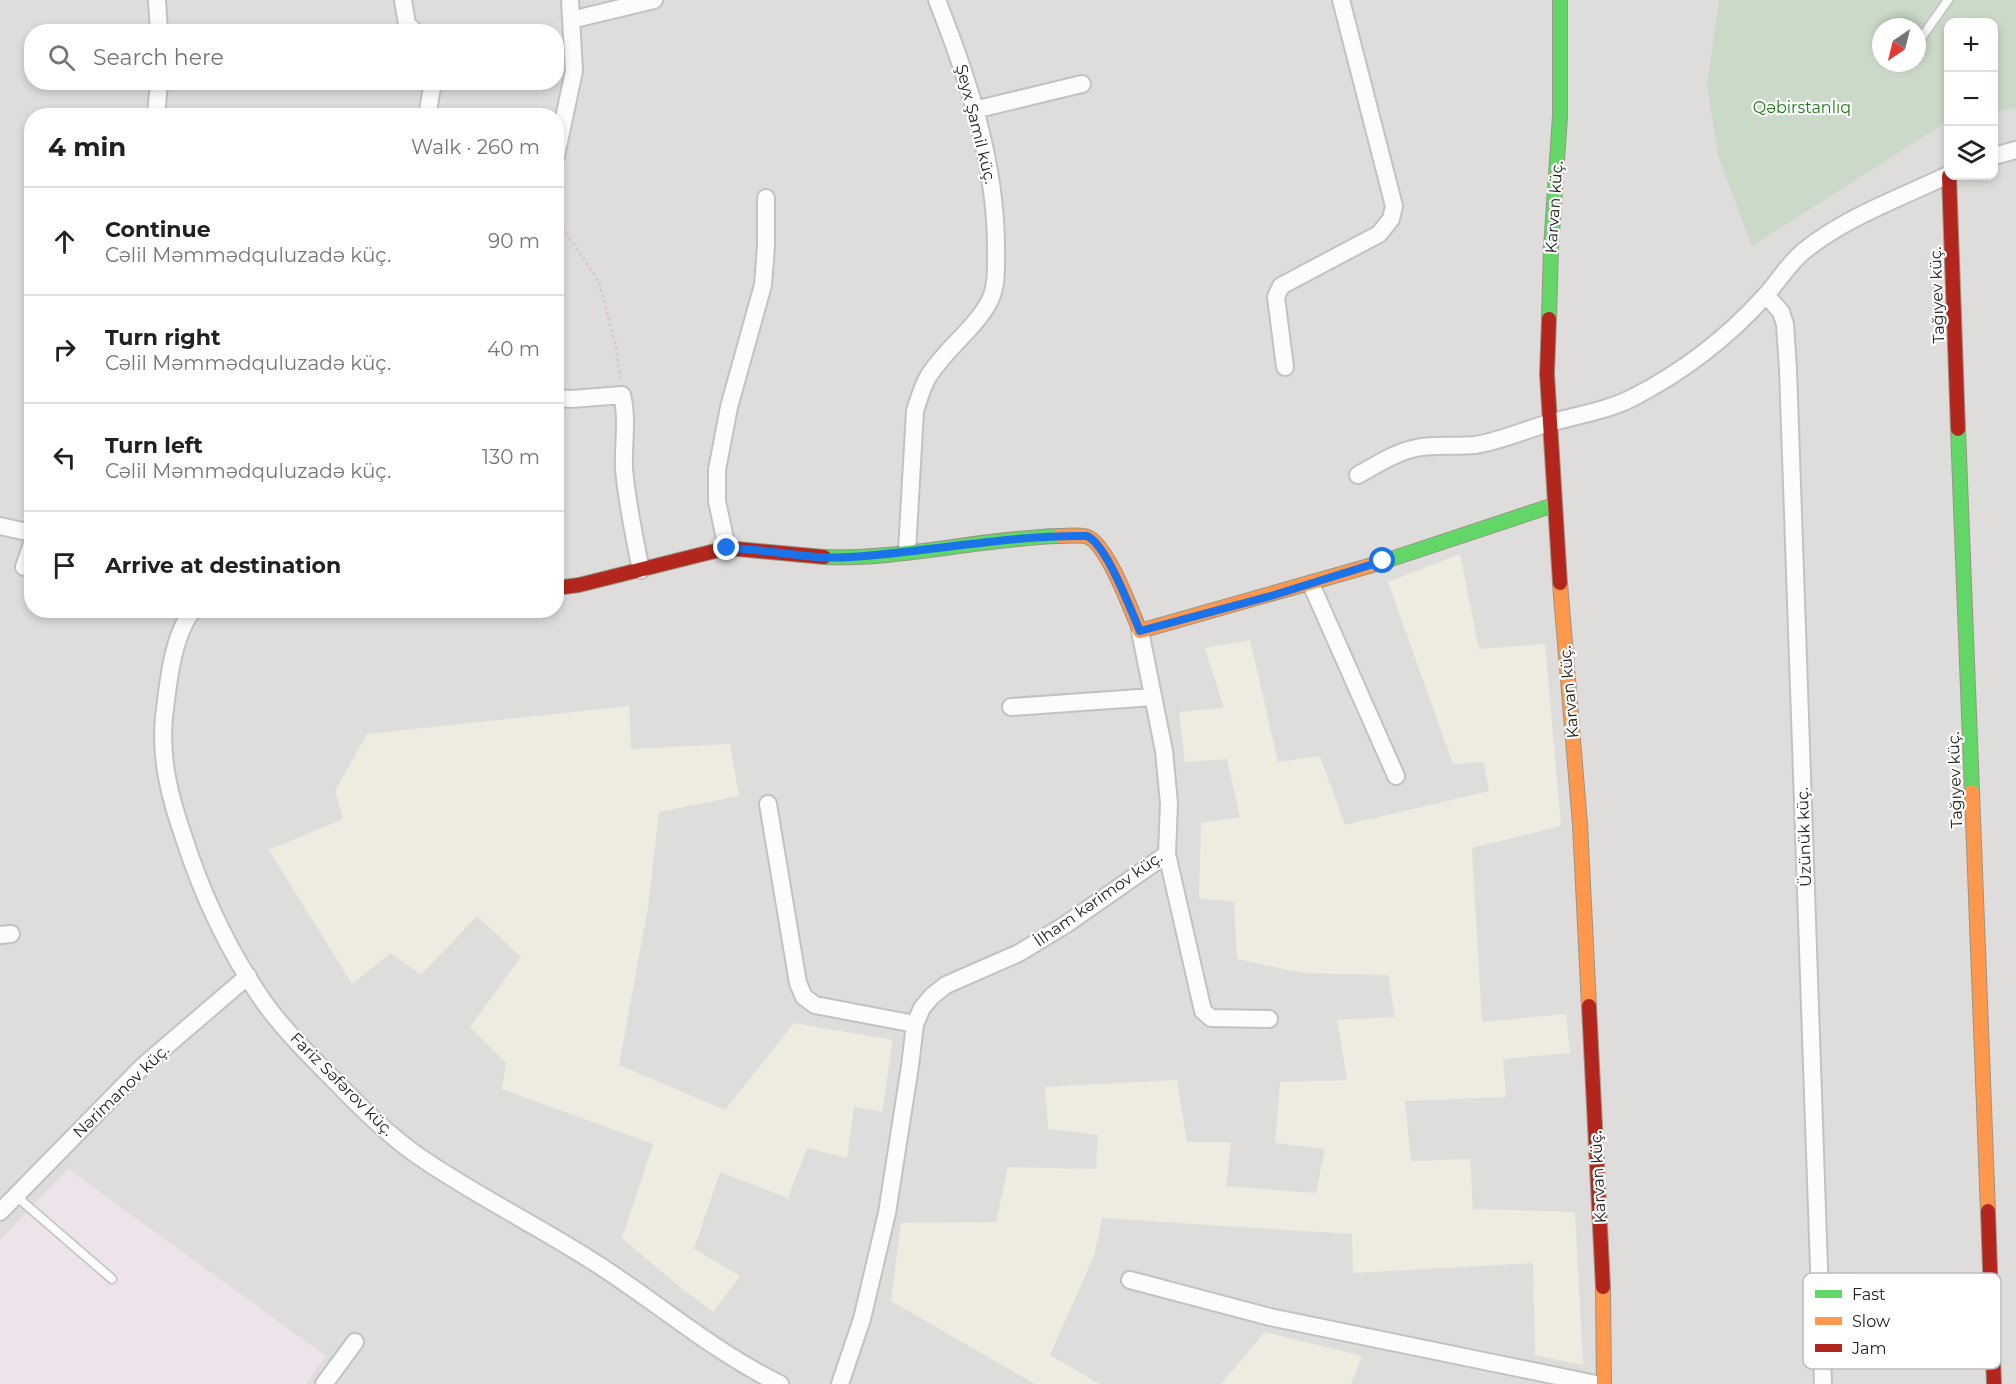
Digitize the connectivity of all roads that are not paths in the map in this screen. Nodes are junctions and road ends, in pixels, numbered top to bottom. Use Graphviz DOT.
graph roads {
  1 [pos="157,0"];
  2 [pos="403,0"];
  3 [pos="570,0"];
  4 [pos="654,0"];
  5 [pos="938,0"];
  6 [pos="1341,0"];
  7 [pos="1560,0"];
  8 [pos="1948,0"];
  9 [pos="571,20"];
  10 [pos="158,24"];
  11 [pos="407,24"];
  12 [pos="1926,31"];
  13 [pos="1082,84"];
  14 [pos="158,90"];
  15 [pos="432,90"];
  16 [pos="157,108"];
  17 [pos="428,108"];
  18 [pos="974,110"];
  19 [pos="564,118"];
  20 [pos="2016,150"];
  21 [pos="1998,155"];
  22 [pos="1944,177"];
  23 [pos="1949,180"];
  24 [pos="766,198"];
  25 [pos="1766,296"];
  26 [pos="1285,367"];
  27 [pos="564,398"];
  28 [pos="1549,423"];
  29 [pos="1358,475"];
  30 [pos="1554,505"];
  31 [pos="0,526"];
  32 [pos="24,531"];
  33 [pos="727,548"];
  34 [pos="907,551"];
  35 [pos="641,570"];
  36 [pos="1311,584"];
  37 [pos="564,587"];
  38 [pos="187,618"];
  39 [pos="1140,631"];
  40 [pos="1153,696"];
  41 [pos="1011,707"];
  42 [pos="1396,776"];
  43 [pos="768,804"];
  44 [pos="1167,854"];
  45 [pos="248,976"];
  46 [pos="1269,1019"];
  47 [pos="915,1024"];
  48 [pos="16,1196"];
  49 [pos="0,1212"];
  50 [pos="1819,1273"];
  51 [pos="1990,1273"];
  52 [pos="112,1279"];
  53 [pos="1130,1280"];
  54 [pos="355,1342"];
  55 [pos="1822,1369"];
  56 [pos="1993,1369"];
  57 [pos="324,1384"];
  58 [pos="780,1384"];
  59 [pos="840,1384"];
  60 [pos="1596,1384"];
  61 [pos="1605,1384"];
  62 [pos="1823,1384"];
  63 [pos="1994,1384"];
  1 -- 10 [label="street"];
  2 -- 11 [label="street"];
  3 -- 9 [label="street"];
  4 -- 9 [label="street"];
  5 -- 18 [label="street, Şeyx Şamil küç."];
  6 -- 26 [label="street"];
  7 -- 28 [label="street, Karvan küç."];
  8 -- 12 [label="lane"];
  9 -- 19 [label="street"];
  13 -- 18 [label="street"];
  14 -- 16 [label="street"];
  15 -- 17 [label="street"];
  18 -- 34 [label="street, Şeyx Şamil küç."];
  20 -- 21 [label="street"];
  22 -- 25 [label="street"];
  23 -- 51 [label="street, Tağıyev küç."];
  24 -- 33 [label="street"];
  25 -- 28 [label="street"];
  25 -- 50 [label="street, Üzünük küç."];
  27 -- 35 [label="street"];
  28 -- 29 [label="street"];
  28 -- 30 [label="street, Karvan küç."];
  30 -- 36 [label="street"];
  30 -- 61 [label="street, Karvan küç."];
  31 -- 32 [label="street"];
  33 -- 34 [label="street"];
  33 -- 35 [label="street"];
  34 -- 39 [label="street"];
  35 -- 37 [label="street"];
  36 -- 39 [label="street"];
  36 -- 42 [label="street"];
  38 -- 45 [label="street, Fariz Səfərov küç."];
  39 -- 40 [label="street, İlham kərimov küç."];
  40 -- 41 [label="street"];
  40 -- 44 [label="street, İlham kərimov küç."];
  43 -- 47 [label="street"];
  44 -- 46 [label="street"];
  44 -- 47 [label="street, İlham kərimov küç."];
  45 -- 48 [label="street, Nərimanov küç."];
  45 -- 58 [label="street, Fariz Səfərov küç."];
  47 -- 59 [label="street, İlham kərimov küç."];
  48 -- 49 [label="street, Nərimanov küç."];
  48 -- 52 [label="lane"];
  53 -- 60 [label="street"];
  54 -- 57 [label="street"];
  55 -- 62 [label="street, Üzünük küç."];
  56 -- 63 [label="street, Tağıyev küç."];
}
